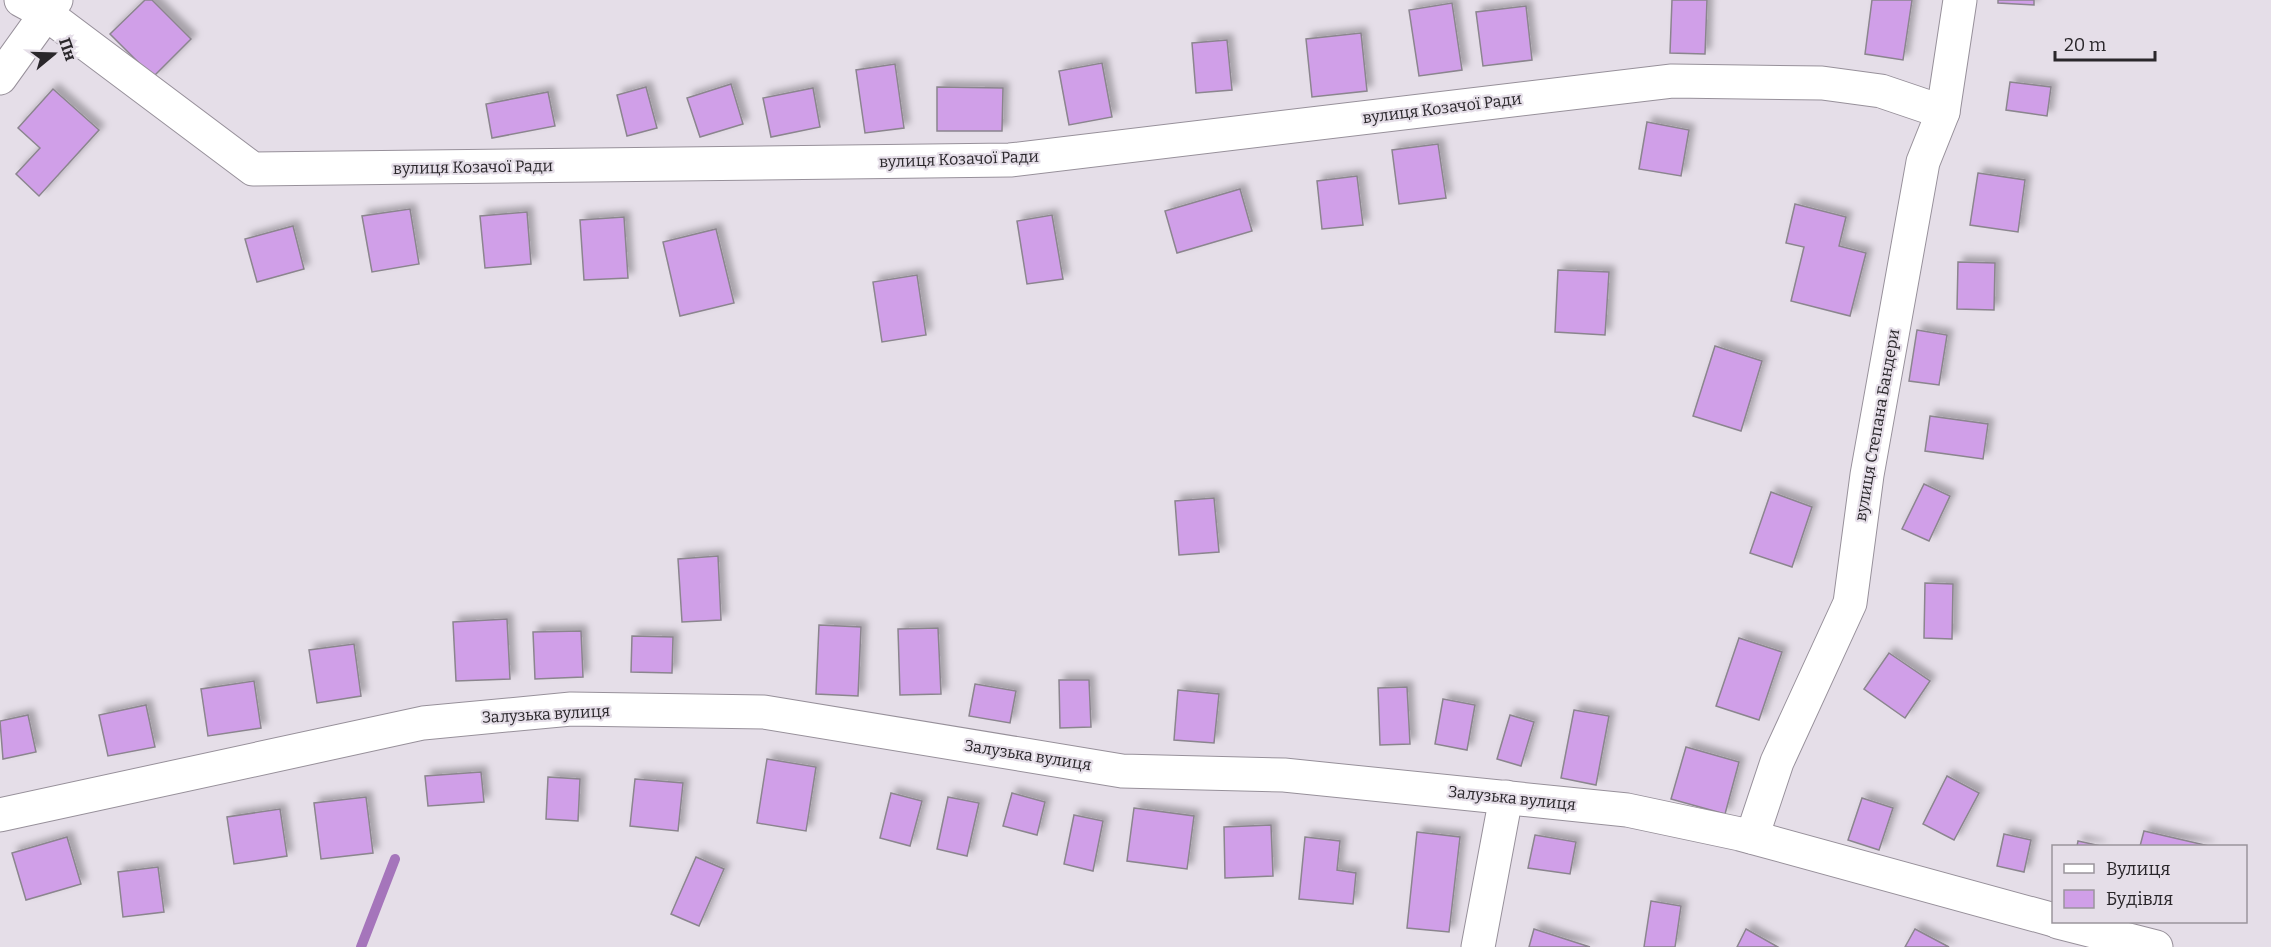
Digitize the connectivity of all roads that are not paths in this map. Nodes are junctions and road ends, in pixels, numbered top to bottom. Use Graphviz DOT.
graph roads {
  1 [pos="1960,0"];
  2 [pos="41,4"];
  3 [pos="0,78"];
  4 [pos="1943,112"];
  5 [pos="1506,796"];
  6 [pos="0,815"];
  7 [pos="1752,837"];
  8 [pos="2052,920"];
  9 [pos="2064,923"];
  10 [pos="1478,947"];
  11 [pos="2156,947"];
  1 -- 4 [label="street, вулиця Степана Бандери"];
  2 -- 3 [label="street"];
  2 -- 4 [label="street, вулиця Козачої Ради"];
  4 -- 7 [label="street, вулиця Степана Бандери"];
  5 -- 6 [label="street, Залузька вулиця"];
  5 -- 7 [label="street, Залузька вулиця"];
  5 -- 10 [label="street"];
  7 -- 8 [label="street, Залузька вулиця"];
  9 -- 11 [label="street, Залузька вулиця"];
}
